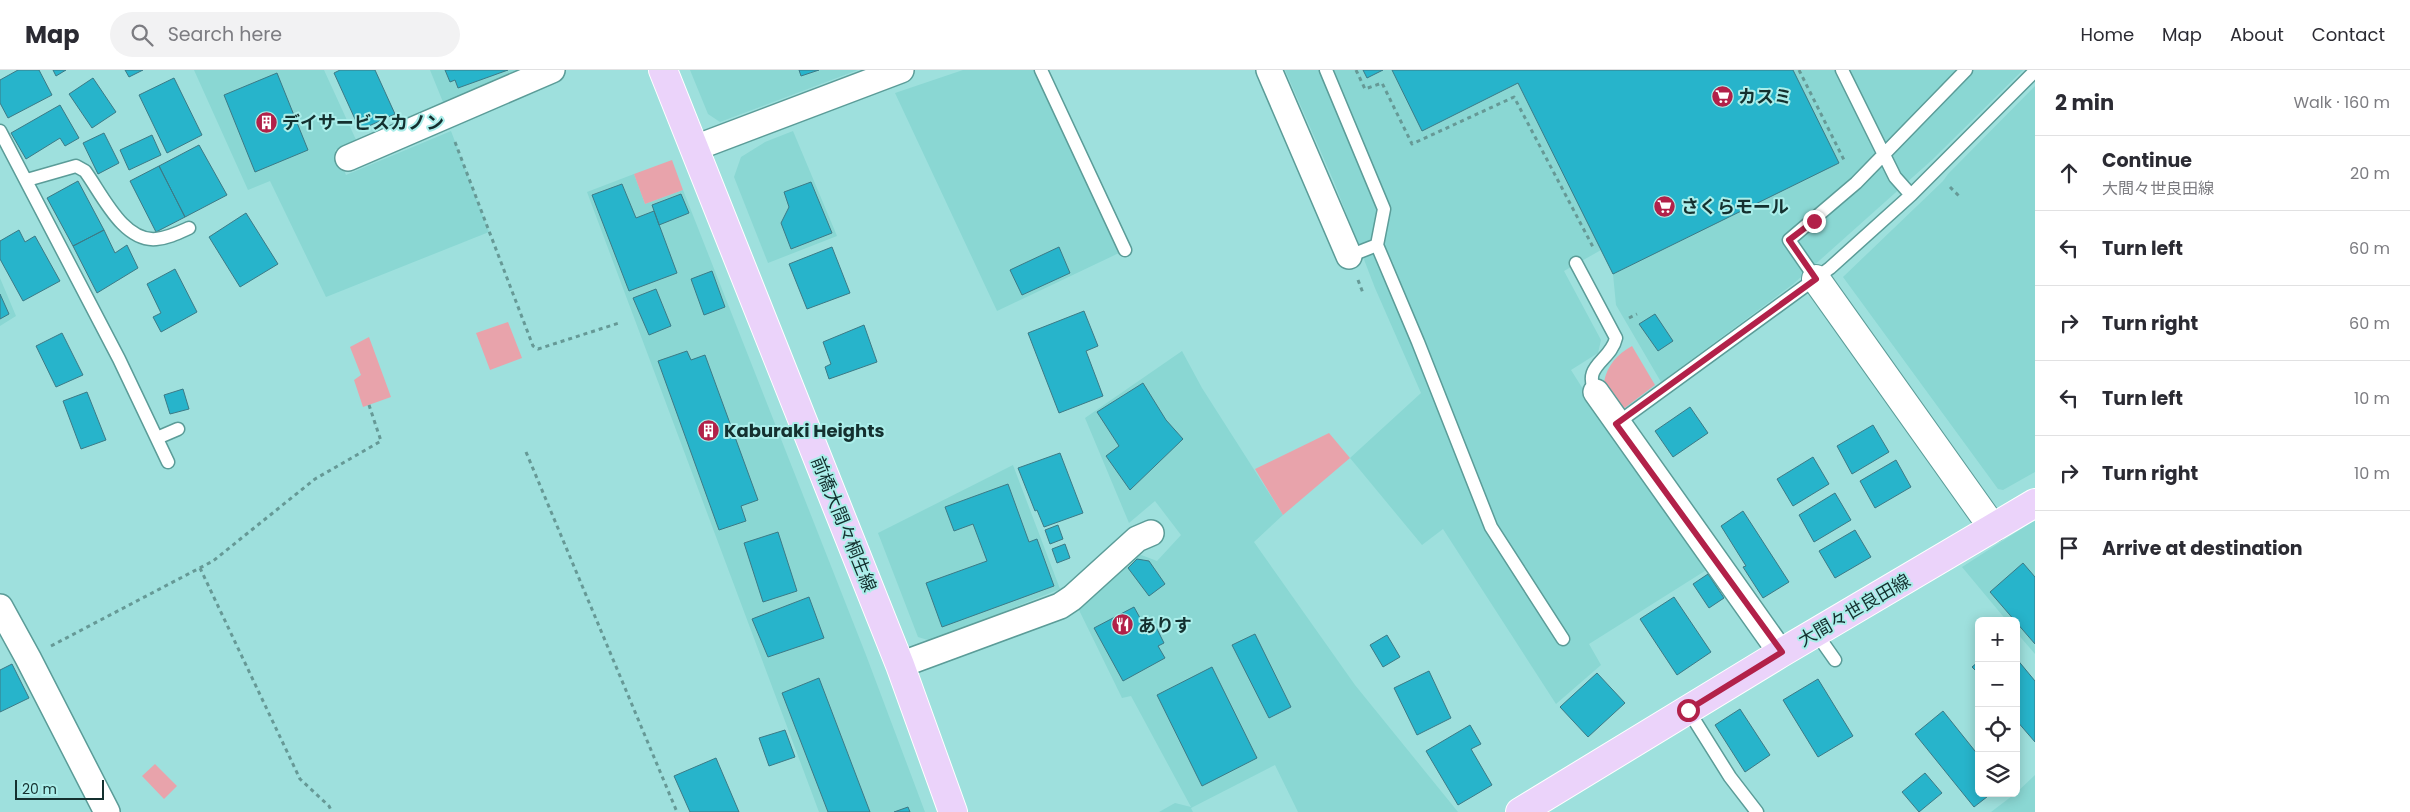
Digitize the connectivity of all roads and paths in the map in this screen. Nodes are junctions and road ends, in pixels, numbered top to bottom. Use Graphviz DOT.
graph roads {
  1 [pos="552,70"];
  2 [pos="663,70"];
  3 [pos="901,70"];
  4 [pos="1041,70"];
  5 [pos="1269,70"];
  6 [pos="1326,70"];
  7 [pos="1356,70"];
  8 [pos="1799,70"];
  9 [pos="1842,70"];
  10 [pos="1966,70"];
  11 [pos="2035,71"];
  12 [pos="444,117"];
  13 [pos="0,131"];
  14 [pos="695,148"];
  15 [pos="1884,154"];
  16 [pos="348,158"];
  17 [pos="1844,160"];
  18 [pos="27,180"];
  19 [pos="1946,183"];
  20 [pos="1911,195"];
  21 [pos="1959,196"];
  22 [pos="189,228"];
  23 [pos="1377,245"];
  24 [pos="1125,250"];
  25 [pos="1595,252"];
  26 [pos="1350,256"];
  27 [pos="1576,263"];
  28 [pos="1816,279"];
  29 [pos="619,323"];
  30 [pos="1596,392"];
  31 [pos="369,405"];
  32 [pos="1616,424"];
  33 [pos="178,428"];
  34 [pos="157,438"];
  35 [pos="526,452"];
  36 [pos="168,462"];
  37 [pos="2035,503"];
  38 [pos="1993,528"];
  39 [pos="1151,533"];
  40 [pos="200,568"];
  41 [pos="0,607"];
  42 [pos="1816,633"];
  43 [pos="1563,639"];
  44 [pos="1782,652"];
  45 [pos="28,658"];
  46 [pos="1835,660"];
  47 [pos="900,665"];
  48 [pos="1688,710"];
  49 [pos="107,812"];
  50 [pos="332,812"];
  51 [pos="678,812"];
  52 [pos="953,812"];
  53 [pos="1520,812"];
  54 [pos="1757,812"];
  1 -- 12 [label="street"];
  2 -- 14 [label="main road, 前橋大間々桐生線"];
  3 -- 14 [label="street"];
  4 -- 24 [label="lane"];
  5 -- 26 [label="street"];
  6 -- 23 [label="lane"];
  7 -- 25 [label="path"];
  8 -- 17 [label="path"];
  9 -- 15 [label="lane"];
  10 -- 15 [label="lane"];
  11 -- 20 [label="lane"];
  12 -- 16 [label="street"];
  12 -- 29 [label="path"];
  13 -- 18 [label="lane"];
  14 -- 47 [label="main road, 前橋大間々桐生線"];
  15 -- 20 [label="lane"];
  15 -- 28 [label="lane"];
  18 -- 22 [label="lane"];
  18 -- 34 [label="lane"];
  19 -- 21 [label="path"];
  20 -- 28 [label="lane"];
  23 -- 26 [label="lane"];
  23 -- 43 [label="lane"];
  27 -- 30 [label="lane"];
  28 -- 32 [label="lane"];
  28 -- 38 [label="street"];
  30 -- 32 [label="street"];
  31 -- 40 [label="path"];
  32 -- 44 [label="street"];
  33 -- 34 [label="lane"];
  34 -- 36 [label="lane"];
  35 -- 51 [label="path"];
  37 -- 38 [label="main road, 大間々世良田線"];
  38 -- 42 [label="main road, 大間々世良田線"];
  39 -- 47 [label="street"];
  40 -- 45 [label="path"];
  40 -- 50 [label="path"];
  41 -- 45 [label="street"];
  42 -- 44 [label="main road, 大間々世良田線"];
  42 -- 46 [label="lane"];
  44 -- 48 [label="main road, 大間々世良田線"];
  45 -- 49 [label="street"];
  47 -- 52 [label="main road, 前橋大間々桐生線"];
  48 -- 53 [label="main road, 大間々世良田線"];
  48 -- 54 [label="lane"];
}
